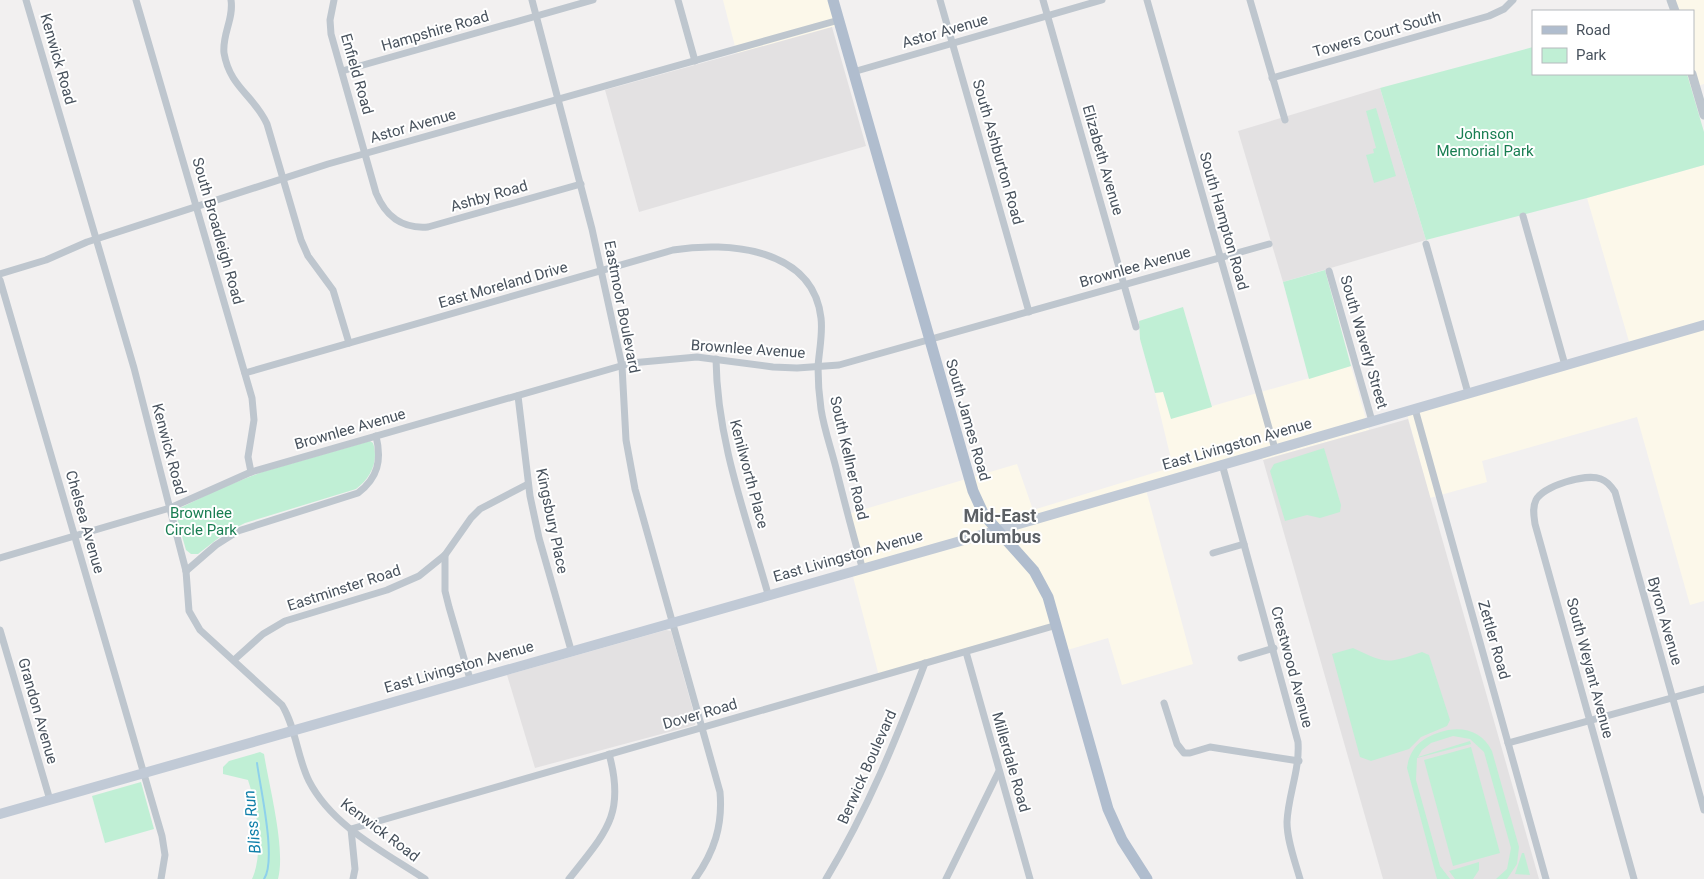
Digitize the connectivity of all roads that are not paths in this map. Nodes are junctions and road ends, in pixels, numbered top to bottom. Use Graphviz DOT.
graph roads {
  1 [pos="26,0"];
  2 [pos="136,0"];
  3 [pos="230,0"];
  4 [pos="532,0"];
  5 [pos="593,0"];
  6 [pos="678,0"];
  7 [pos="833,0"];
  8 [pos="940,0"];
  9 [pos="1043,0"];
  10 [pos="1102,0"];
  11 [pos="1147,0"];
  12 [pos="1250,0"];
  13 [pos="1513,0"];
  14 [pos="333,3"];
  15 [pos="536,16"];
  16 [pos="1047,16"];
  17 [pos="839,20"];
  18 [pos="952,43"];
  19 [pos="695,61"];
  20 [pos="342,71"];
  21 [pos="854,72"];
  22 [pos="1692,75"];
  23 [pos="1272,78"];
  24 [pos="558,99"];
  25 [pos="1704,115"];
  26 [pos="1285,120"];
  27 [pos="365,154"];
  28 [pos="283,178"];
  29 [pos="581,184"];
  30 [pos="196,206"];
  31 [pos="1523,216"];
  32 [pos="404,224"];
  33 [pos="96,239"];
  34 [pos="1269,244"];
  35 [pos="1426,244"];
  36 [pos="771,256"];
  37 [pos="1220,257"];
  38 [pos="602,271"];
  39 [pos="1329,271"];
  40 [pos="0,274"];
  41 [pos="0,280"];
  42 [pos="1124,285"];
  43 [pos="1029,312"];
  44 [pos="1704,325"];
  45 [pos="1136,327"];
  46 [pos="930,341"];
  47 [pos="349,343"];
  48 [pos="716,359"];
  49 [pos="1566,365"];
  50 [pos="622,366"];
  51 [pos="818,367"];
  52 [pos="245,373"];
  53 [pos="1468,393"];
  54 [pos="518,396"];
  55 [pos="1415,409"];
  56 [pos="1372,421"];
  57 [pos="376,436"];
  58 [pos="1275,449"];
  59 [pos="1222,464"];
  60 [pos="251,472"];
  61 [pos="1567,483"];
  62 [pos="528,484"];
  63 [pos="170,508"];
  64 [pos="999,530"];
  65 [pos="75,537"];
  66 [pos="1244,544"];
  67 [pos="1213,553"];
  68 [pos="445,555"];
  69 [pos="0,558"];
  70 [pos="862,567"];
  71 [pos="186,571"];
  72 [pos="768,594"];
  73 [pos="672,621"];
  74 [pos="1057,625"];
  75 [pos="0,630"];
  76 [pos="1274,648"];
  77 [pos="571,650"];
  78 [pos="966,652"];
  79 [pos="1241,658"];
  80 [pos="234,660"];
  81 [pos="925,663"];
  82 [pos="470,679"];
  83 [pos="1704,689"];
  84 [pos="1673,698"];
  85 [pos="1164,703"];
  86 [pos="1590,721"];
  87 [pos="703,728"];
  88 [pos="292,730"];
  89 [pos="1508,743"];
  90 [pos="609,754"];
  91 [pos="1299,760"];
  92 [pos="999,771"];
  93 [pos="144,772"];
  94 [pos="50,800"];
  95 [pos="1704,810"];
  96 [pos="0,814"];
  97 [pos="351,829"];
  98 [pos="161,879"];
  99 [pos="353,879"];
  100 [pos="425,879"];
  101 [pos="569,879"];
  102 [pos="695,879"];
  103 [pos="826,879"];
  104 [pos="946,879"];
  105 [pos="1030,879"];
  106 [pos="1147,879"];
  107 [pos="1300,879"];
  108 [pos="1546,879"];
  109 [pos="1634,879"];
  1 -- 33 [label="street, Kenwick Road"];
  2 -- 30 [label="street, South Broadleigh Road"];
  3 -- 28 [label="street"];
  4 -- 15 [label="street, Eastmoor Boulevard"];
  5 -- 15 [label="street, Hampshire Road"];
  6 -- 19 [label="street"];
  7 -- 17 [label="main road, South James Road"];
  8 -- 18 [label="street, South Ashburton Road"];
  9 -- 16 [label="street, Elizabeth Avenue"];
  10 -- 16 [label="street, Astor Avenue"];
  11 -- 37 [label="street, South Hampton Road"];
  12 -- 23 [label="street"];
  13 -- 23 [label="street, Towers Court South"];
  14 -- 20 [label="street, Enfield Road"];
  15 -- 20 [label="street, Hampshire Road"];
  15 -- 24 [label="street, Eastmoor Boulevard"];
  16 -- 18 [label="street, Astor Avenue"];
  16 -- 42 [label="street, Elizabeth Avenue"];
  17 -- 19 [label="street, Astor Avenue"];
  17 -- 21 [label="main road, South James Road"];
  18 -- 21 [label="street, Astor Avenue"];
  18 -- 43 [label="street, South Ashburton Road"];
  19 -- 24 [label="street, Astor Avenue"];
  20 -- 27 [label="street, Enfield Road"];
  21 -- 46 [label="main road, South James Road"];
  22 -- 25 [label="street"];
  23 -- 26 [label="street"];
  24 -- 27 [label="street, Astor Avenue"];
  24 -- 29 [label="street, Eastmoor Boulevard"];
  27 -- 28 [label="street, Astor Avenue"];
  27 -- 32 [label="street, Enfield Road"];
  28 -- 30 [label="street, Astor Avenue"];
  28 -- 47 [label="street"];
  29 -- 32 [label="street, Ashby Road"];
  29 -- 38 [label="street, Eastmoor Boulevard"];
  30 -- 33 [label="street, Astor Avenue"];
  30 -- 52 [label="street, South Broadleigh Road"];
  31 -- 49 [label="street"];
  33 -- 40 [label="street, Astor Avenue"];
  33 -- 63 [label="street, Kenwick Road"];
  34 -- 37 [label="street, Brownlee Avenue"];
  35 -- 53 [label="street"];
  36 -- 38 [label="street, East Moreland Drive"];
  36 -- 51 [label="street, South Kellner Road"];
  37 -- 42 [label="street, Brownlee Avenue"];
  37 -- 58 [label="street, South Hampton Road"];
  38 -- 47 [label="street, East Moreland Drive"];
  38 -- 50 [label="street, Eastmoor Boulevard"];
  39 -- 56 [label="street, South Waverly Street"];
  41 -- 65 [label="street, Chelsea Avenue"];
  42 -- 43 [label="street, Brownlee Avenue"];
  42 -- 45 [label="street, Elizabeth Avenue"];
  43 -- 46 [label="street, Brownlee Avenue"];
  44 -- 49 [label="main road, East Livingston Avenue"];
  46 -- 51 [label="street, Brownlee Avenue"];
  46 -- 64 [label="main road, South James Road"];
  47 -- 52 [label="street, East Moreland Drive"];
  48 -- 50 [label="street, Brownlee Avenue"];
  48 -- 51 [label="street, Brownlee Avenue"];
  48 -- 72 [label="street, Kenilworth Place"];
  49 -- 53 [label="main road, East Livingston Avenue"];
  50 -- 54 [label="street, Brownlee Avenue"];
  50 -- 73 [label="street, Eastmoor Boulevard"];
  51 -- 70 [label="street, South Kellner Road"];
  52 -- 60 [label="street, South Broadleigh Road"];
  53 -- 55 [label="main road, East Livingston Avenue"];
  54 -- 57 [label="street, Brownlee Avenue"];
  54 -- 62 [label="street, Kingsbury Place"];
  55 -- 56 [label="main road, East Livingston Avenue"];
  55 -- 89 [label="street, Zettler Road"];
  56 -- 58 [label="main road, East Livingston Avenue"];
  57 -- 60 [label="street, Brownlee Avenue"];
  57 -- 71 [label="street"];
  58 -- 59 [label="main road, East Livingston Avenue"];
  59 -- 64 [label="main road, East Livingston Avenue"];
  59 -- 66 [label="street, Crestwood Avenue"];
  60 -- 63 [label="street, Brownlee Avenue"];
  61 -- 84 [label="street, Byron Avenue"];
  61 -- 86 [label="street, South Weyant Avenue"];
  62 -- 68 [label="street, Eastminster Road"];
  62 -- 77 [label="street, Kingsbury Place"];
  63 -- 65 [label="street, Brownlee Avenue"];
  63 -- 71 [label="street, Kenwick Road"];
  64 -- 70 [label="main road, East Livingston Avenue"];
  64 -- 74 [label="main road, South James Road"];
  65 -- 69 [label="street, Brownlee Avenue"];
  65 -- 93 [label="street, Chelsea Avenue"];
  66 -- 67 [label="street"];
  66 -- 76 [label="street, Crestwood Avenue"];
  68 -- 80 [label="street, Eastminster Road"];
  68 -- 82 [label="street"];
  70 -- 72 [label="main road, East Livingston Avenue"];
  71 -- 80 [label="street, Kenwick Road"];
  72 -- 73 [label="main road, East Livingston Avenue"];
  73 -- 77 [label="main road, East Livingston Avenue"];
  73 -- 87 [label="street, Eastmoor Boulevard"];
  74 -- 78 [label="street, Dover Road"];
  74 -- 106 [label="main road, South James Road"];
  75 -- 94 [label="street, Grandon Avenue"];
  76 -- 79 [label="street"];
  76 -- 91 [label="street, Crestwood Avenue"];
  77 -- 82 [label="main road, East Livingston Avenue"];
  78 -- 81 [label="street, Dover Road"];
  78 -- 92 [label="street, Millerdale Road"];
  80 -- 88 [label="street, Kenwick Road"];
  81 -- 87 [label="street, Dover Road"];
  81 -- 103 [label="street, Berwick Boulevard"];
  82 -- 88 [label="main road, East Livingston Avenue"];
  83 -- 84 [label="street"];
  84 -- 86 [label="street"];
  84 -- 95 [label="street, Byron Avenue"];
  85 -- 91 [label="street"];
  86 -- 89 [label="street"];
  86 -- 109 [label="street, South Weyant Avenue"];
  87 -- 90 [label="street, Dover Road"];
  87 -- 102 [label="street, Eastmoor Boulevard"];
  88 -- 93 [label="main road, East Livingston Avenue"];
  88 -- 97 [label="street, Kenwick Road"];
  89 -- 108 [label="street, Zettler Road"];
  90 -- 97 [label="street, Dover Road"];
  90 -- 101 [label="street"];
  91 -- 107 [label="street, Crestwood Avenue"];
  92 -- 104 [label="street"];
  92 -- 105 [label="street, Millerdale Road"];
  93 -- 94 [label="main road, East Livingston Avenue"];
  93 -- 98 [label="street, Chelsea Avenue"];
  94 -- 96 [label="main road, East Livingston Avenue"];
  97 -- 99 [label="street"];
  97 -- 100 [label="street, Kenwick Road"];
}
